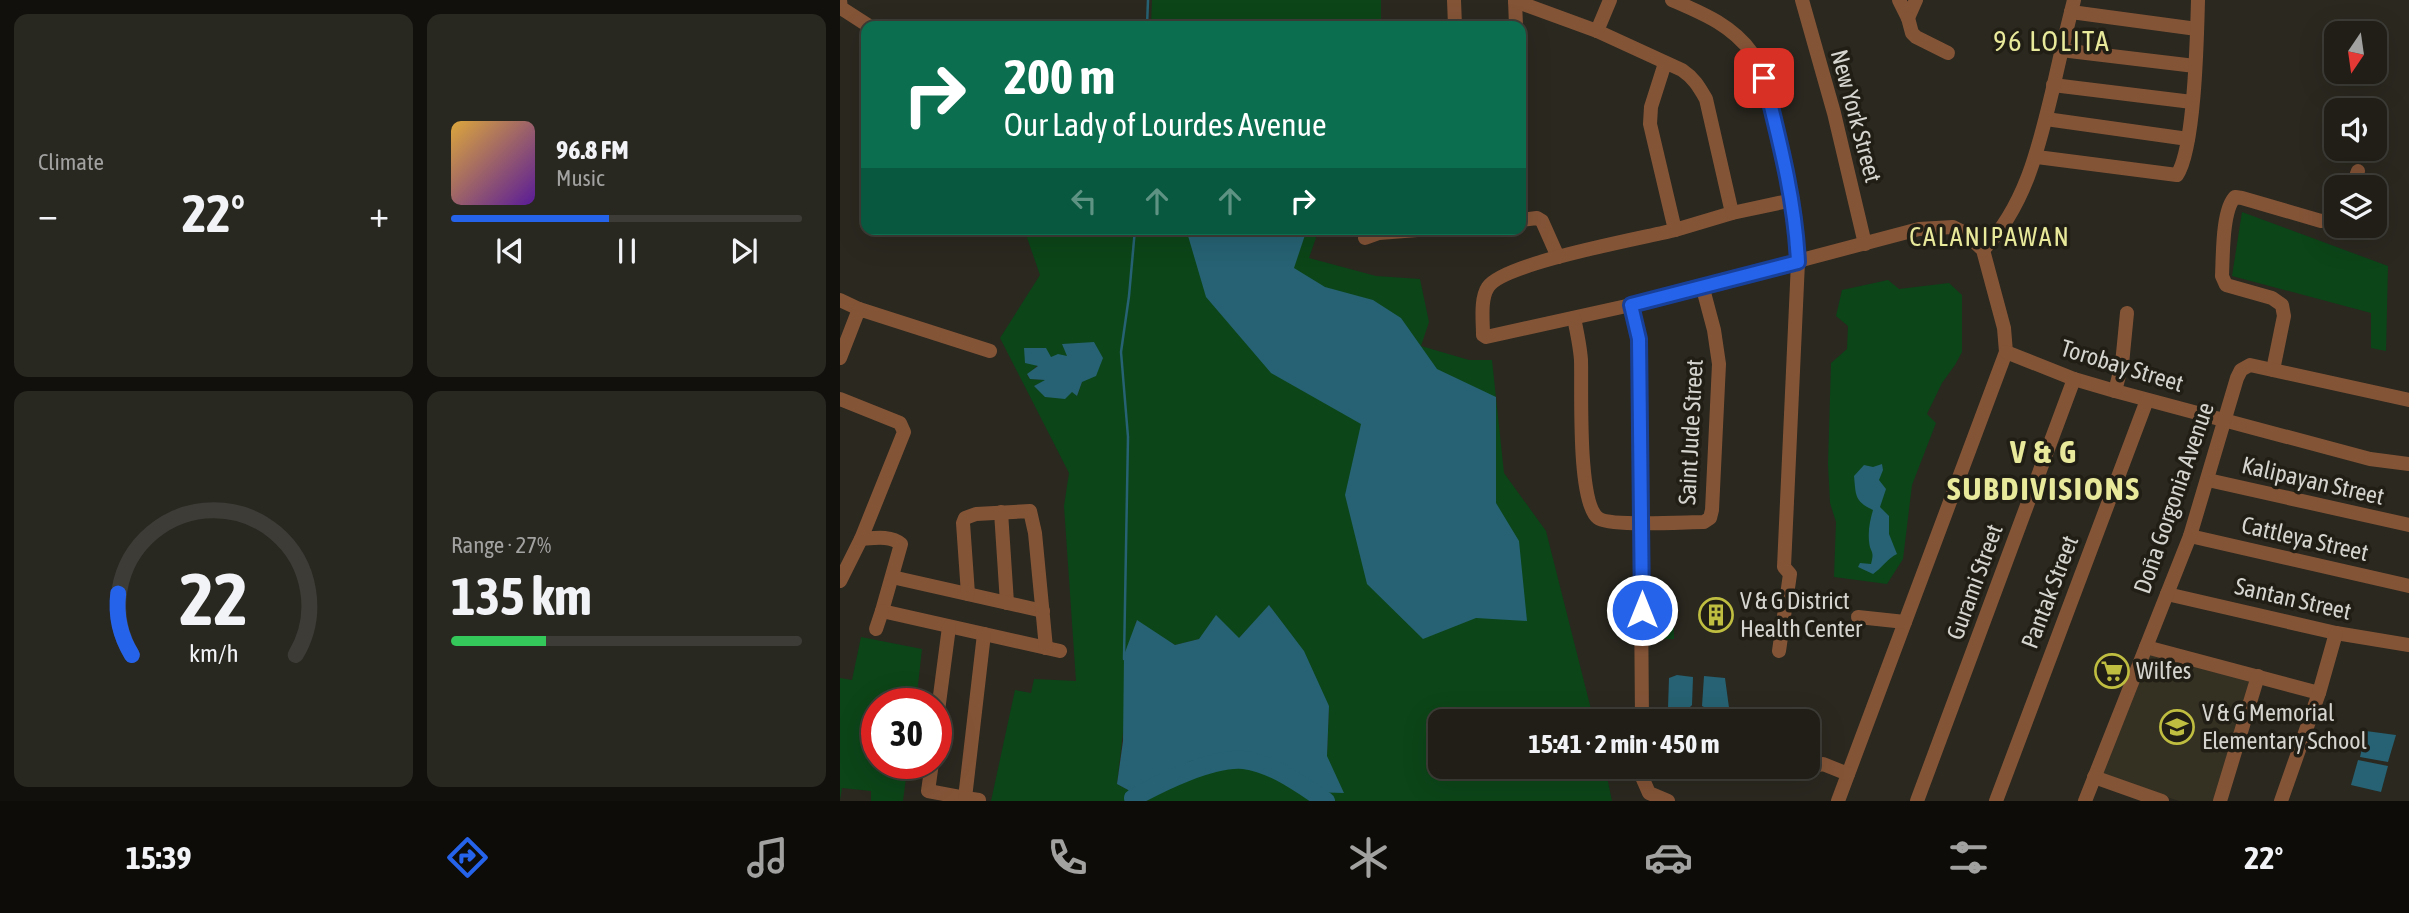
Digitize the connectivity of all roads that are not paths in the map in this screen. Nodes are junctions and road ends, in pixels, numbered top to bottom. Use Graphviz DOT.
graph roads {
  1 [pos="1454,0"];
  2 [pos="1515,0"];
  3 [pos="1610,0"];
  4 [pos="1672,0"];
  5 [pos="1802,0"];
  6 [pos="1899,0"];
  7 [pos="1916,0"];
  8 [pos="2198,0"];
  9 [pos="2072,6"];
  10 [pos="840,7"];
  11 [pos="1908,19"];
  12 [pos="861,21"];
  13 [pos="1455,21"];
  14 [pos="1516,21"];
  15 [pos="2197,29"];
  16 [pos="1597,31"];
  17 [pos="2061,50"];
  18 [pos="1948,53"];
  19 [pos="1665,63"];
  20 [pos="2195,66"];
  21 [pos="2053,85"];
  22 [pos="2192,102"];
  23 [pos="2046,119"];
  24 [pos="2188,139"];
  25 [pos="2036,157"];
  26 [pos="2358,170"];
  27 [pos="2356,175"];
  28 [pos="1793,200"];
  29 [pos="1732,213"];
  30 [pos="1526,219"];
  31 [pos="2324,221"];
  32 [pos="1675,230"];
  33 [pos="1373,235"];
  34 [pos="1365,238"];
  35 [pos="1865,244"];
  36 [pos="1983,250"];
  37 [pos="1558,257"];
  38 [pos="1798,262"];
  39 [pos="1702,285"];
  40 [pos="840,300"];
  41 [pos="1631,305"];
  42 [pos="859,309"];
  43 [pos="2127,313"];
  44 [pos="1574,318"];
  45 [pos="990,351"];
  46 [pos="2006,352"];
  47 [pos="840,358"];
  48 [pos="2273,370"];
  49 [pos="2074,379"];
  50 [pos="2115,391"];
  51 [pos="840,399"];
  52 [pos="2147,400"];
  53 [pos="2409,400"];
  54 [pos="2226,420"];
  55 [pos="2409,464"];
  56 [pos="2208,480"];
  57 [pos="1000,512"];
  58 [pos="1642,523"];
  59 [pos="2409,525"];
  60 [pos="2190,536"];
  61 [pos="861,539"];
  62 [pos="892,576"];
  63 [pos="840,582"];
  64 [pos="2409,586"];
  65 [pos="968,594"];
  66 [pos="2167,594"];
  67 [pos="1007,603"];
  68 [pos="882,611"];
  69 [pos="1043,611"];
  70 [pos="1858,617"];
  71 [pos="1905,622"];
  72 [pos="949,627"];
  73 [pos="876,629"];
  74 [pos="2336,633"];
  75 [pos="984,634"];
  76 [pos="2409,645"];
  77 [pos="2146,647"];
  78 [pos="1779,651"];
  79 [pos="2258,676"];
  80 [pos="941,688"];
  81 [pos="2319,693"];
  82 [pos="1642,709"];
  83 [pos="1820,765"];
  84 [pos="1848,774"];
  85 [pos="2094,777"];
  86 [pos="927,779"];
  87 [pos="1643,779"];
  88 [pos="972,799"];
  89 [pos="1668,801"];
  90 [pos="1838,801"];
  91 [pos="1917,801"];
  92 [pos="1996,801"];
  93 [pos="2085,801"];
  94 [pos="2162,801"];
  95 [pos="2220,801"];
  96 [pos="2281,801"];
  1 -- 13 [label="street"];
  2 -- 14 [label="street"];
  2 -- 16 [label="street"];
  3 -- 16 [label="street"];
  4 -- 28 [label="street"];
  5 -- 35 [label="street, New York Street"];
  6 -- 11 [label="street"];
  7 -- 11 [label="street"];
  8 -- 15 [label="street"];
  9 -- 15 [label="street"];
  9 -- 17 [label="street"];
  10 -- 12 [label="street"];
  11 -- 18 [label="street"];
  15 -- 20 [label="street"];
  16 -- 19 [label="street"];
  17 -- 20 [label="street"];
  17 -- 21 [label="street"];
  19 -- 29 [label="street"];
  19 -- 32 [label="street"];
  20 -- 22 [label="street"];
  21 -- 22 [label="street"];
  21 -- 23 [label="street"];
  22 -- 24 [label="street"];
  23 -- 24 [label="street"];
  23 -- 25 [label="street"];
  24 -- 25 [label="street"];
  25 -- 36 [label="street"];
  26 -- 27 [label="street"];
  28 -- 29 [label="street"];
  28 -- 38 [label="street"];
  29 -- 32 [label="street"];
  30 -- 37 [label="street"];
  31 -- 48 [label="street"];
  32 -- 37 [label="street"];
  33 -- 34 [label="street"];
  35 -- 36 [label="street"];
  35 -- 38 [label="street"];
  36 -- 46 [label="street"];
  37 -- 44 [label="street"];
  38 -- 39 [label="street"];
  38 -- 78 [label="street"];
  39 -- 41 [label="street"];
  39 -- 58 [label="street, Saint Jude Street"];
  40 -- 42 [label="street"];
  41 -- 44 [label="street"];
  41 -- 58 [label="street"];
  42 -- 45 [label="street"];
  42 -- 47 [label="street"];
  43 -- 50 [label="street"];
  44 -- 58 [label="street, Saint Jude Street"];
  46 -- 49 [label="street, Torobay Street"];
  46 -- 71 [label="street"];
  48 -- 53 [label="street, Doña Gorgonia Avenue"];
  48 -- 54 [label="street, Doña Gorgonia Avenue"];
  49 -- 50 [label="street, Torobay Street"];
  49 -- 91 [label="street, Gurami Street"];
  50 -- 52 [label="street, Torobay Street"];
  51 -- 61 [label="street"];
  52 -- 54 [label="street, Torobay Street"];
  52 -- 92 [label="street, Pantak Street"];
  54 -- 55 [label="street, Torobay Street"];
  54 -- 56 [label="street, Doña Gorgonia Avenue"];
  56 -- 59 [label="street, Kalipayan Street"];
  56 -- 60 [label="street, Doña Gorgonia Avenue"];
  57 -- 65 [label="street"];
  57 -- 67 [label="street"];
  57 -- 69 [label="street"];
  58 -- 82 [label="street"];
  60 -- 64 [label="street, Cattleya Street"];
  60 -- 66 [label="street, Doña Gorgonia Avenue"];
  61 -- 62 [label="street"];
  61 -- 63 [label="street"];
  62 -- 65 [label="street"];
  62 -- 68 [label="street"];
  65 -- 67 [label="street"];
  66 -- 74 [label="street, Santan Street"];
  66 -- 77 [label="street, Doña Gorgonia Avenue"];
  67 -- 69 [label="street"];
  68 -- 72 [label="street"];
  68 -- 73 [label="street"];
  69 -- 75 [label="street"];
  70 -- 71 [label="street"];
  71 -- 84 [label="street"];
  72 -- 75 [label="street"];
  72 -- 80 [label="street"];
  74 -- 76 [label="street, Santan Street"];
  74 -- 81 [label="street"];
  75 -- 88 [label="street"];
  77 -- 79 [label="street"];
  77 -- 85 [label="street, Doña Gorgonia Avenue"];
  79 -- 81 [label="street"];
  79 -- 95 [label="street"];
  81 -- 96 [label="street"];
  83 -- 84 [label="street"];
  84 -- 90 [label="street"];
  85 -- 93 [label="street, Doña Gorgonia Avenue"];
  85 -- 94 [label="street"];
  86 -- 88 [label="street"];
  87 -- 89 [label="street"];
}
